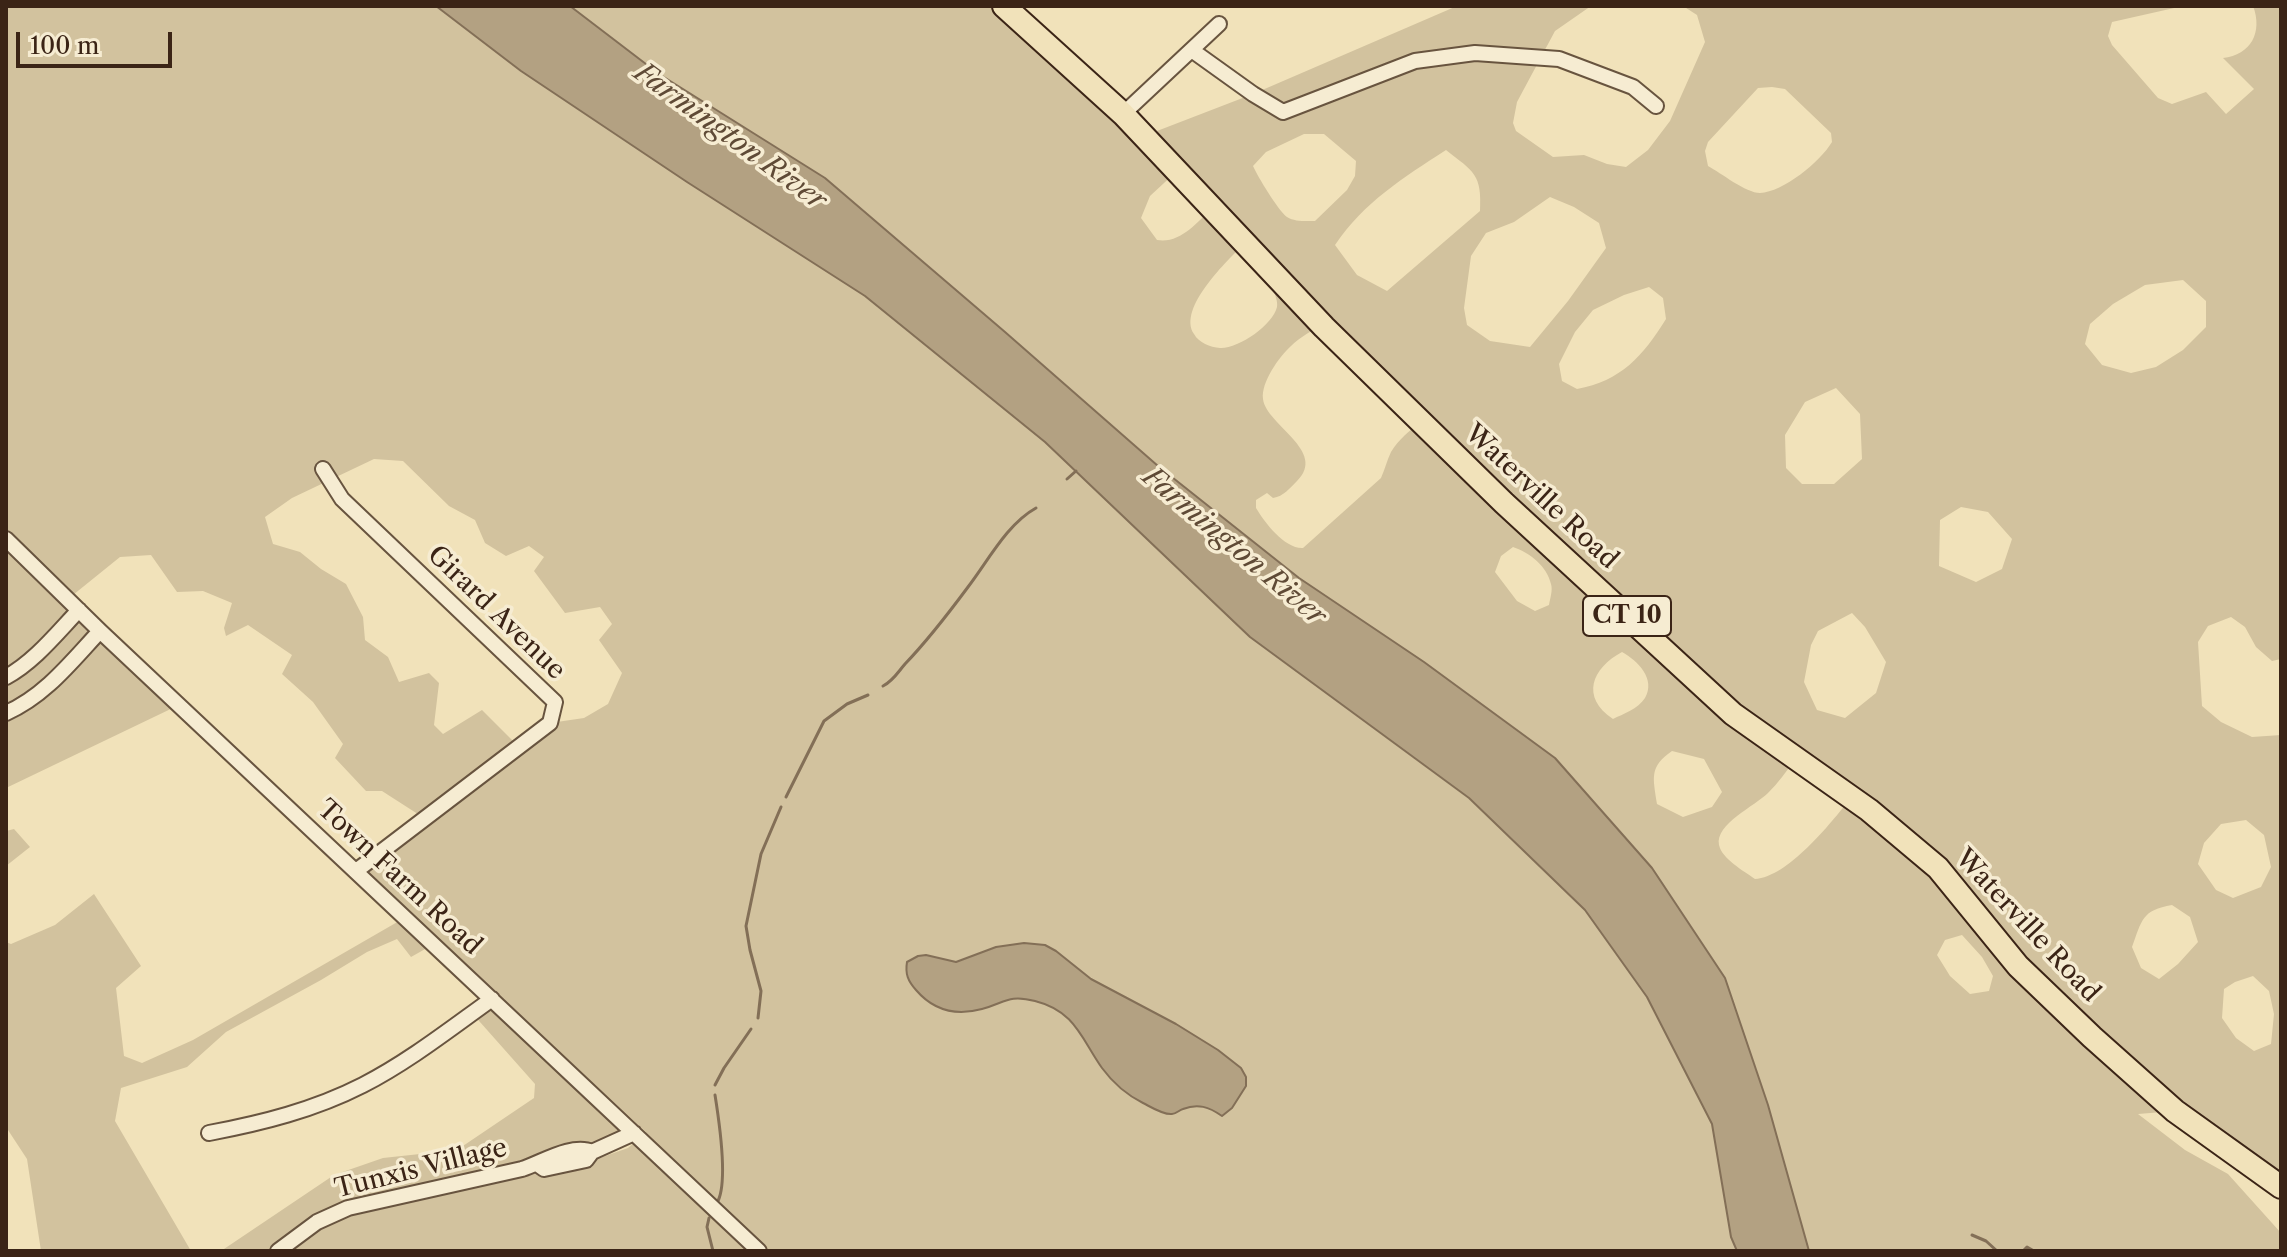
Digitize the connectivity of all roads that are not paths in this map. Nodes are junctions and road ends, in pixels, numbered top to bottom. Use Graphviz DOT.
graph roads {
  1 [pos="1004,6"];
  2 [pos="1219,24"];
  3 [pos="1193,51"];
  4 [pos="1656,106"];
  5 [pos="1123,114"];
  6 [pos="323,469"];
  7 [pos="6,539"];
  8 [pos="79,610"];
  9 [pos="100,631"];
  10 [pos="6,677"];
  11 [pos="6,713"];
  12 [pos="356,871"];
  13 [pos="492,999"];
  14 [pos="209,1133"];
  15 [pos="634,1133"];
  16 [pos="2281,1187"];
  17 [pos="278,1251"];
  18 [pos="759,1251"];
  1 -- 5 [label="highway, Waterville Road / CT 10"];
  2 -- 3 [label="street"];
  3 -- 4 [label="street"];
  3 -- 5 [label="street"];
  5 -- 16 [label="highway, Waterville Road / CT 10"];
  6 -- 12 [label="street, Girard Avenue"];
  7 -- 8 [label="street, Town Farm Road"];
  8 -- 9 [label="street, Town Farm Road"];
  8 -- 10 [label="street"];
  9 -- 11 [label="street"];
  9 -- 12 [label="street, Town Farm Road"];
  12 -- 13 [label="street, Town Farm Road"];
  13 -- 14 [label="street"];
  13 -- 15 [label="street, Town Farm Road"];
  15 -- 17 [label="street, Tunxis Village"];
  15 -- 18 [label="street, Town Farm Road"];
}
